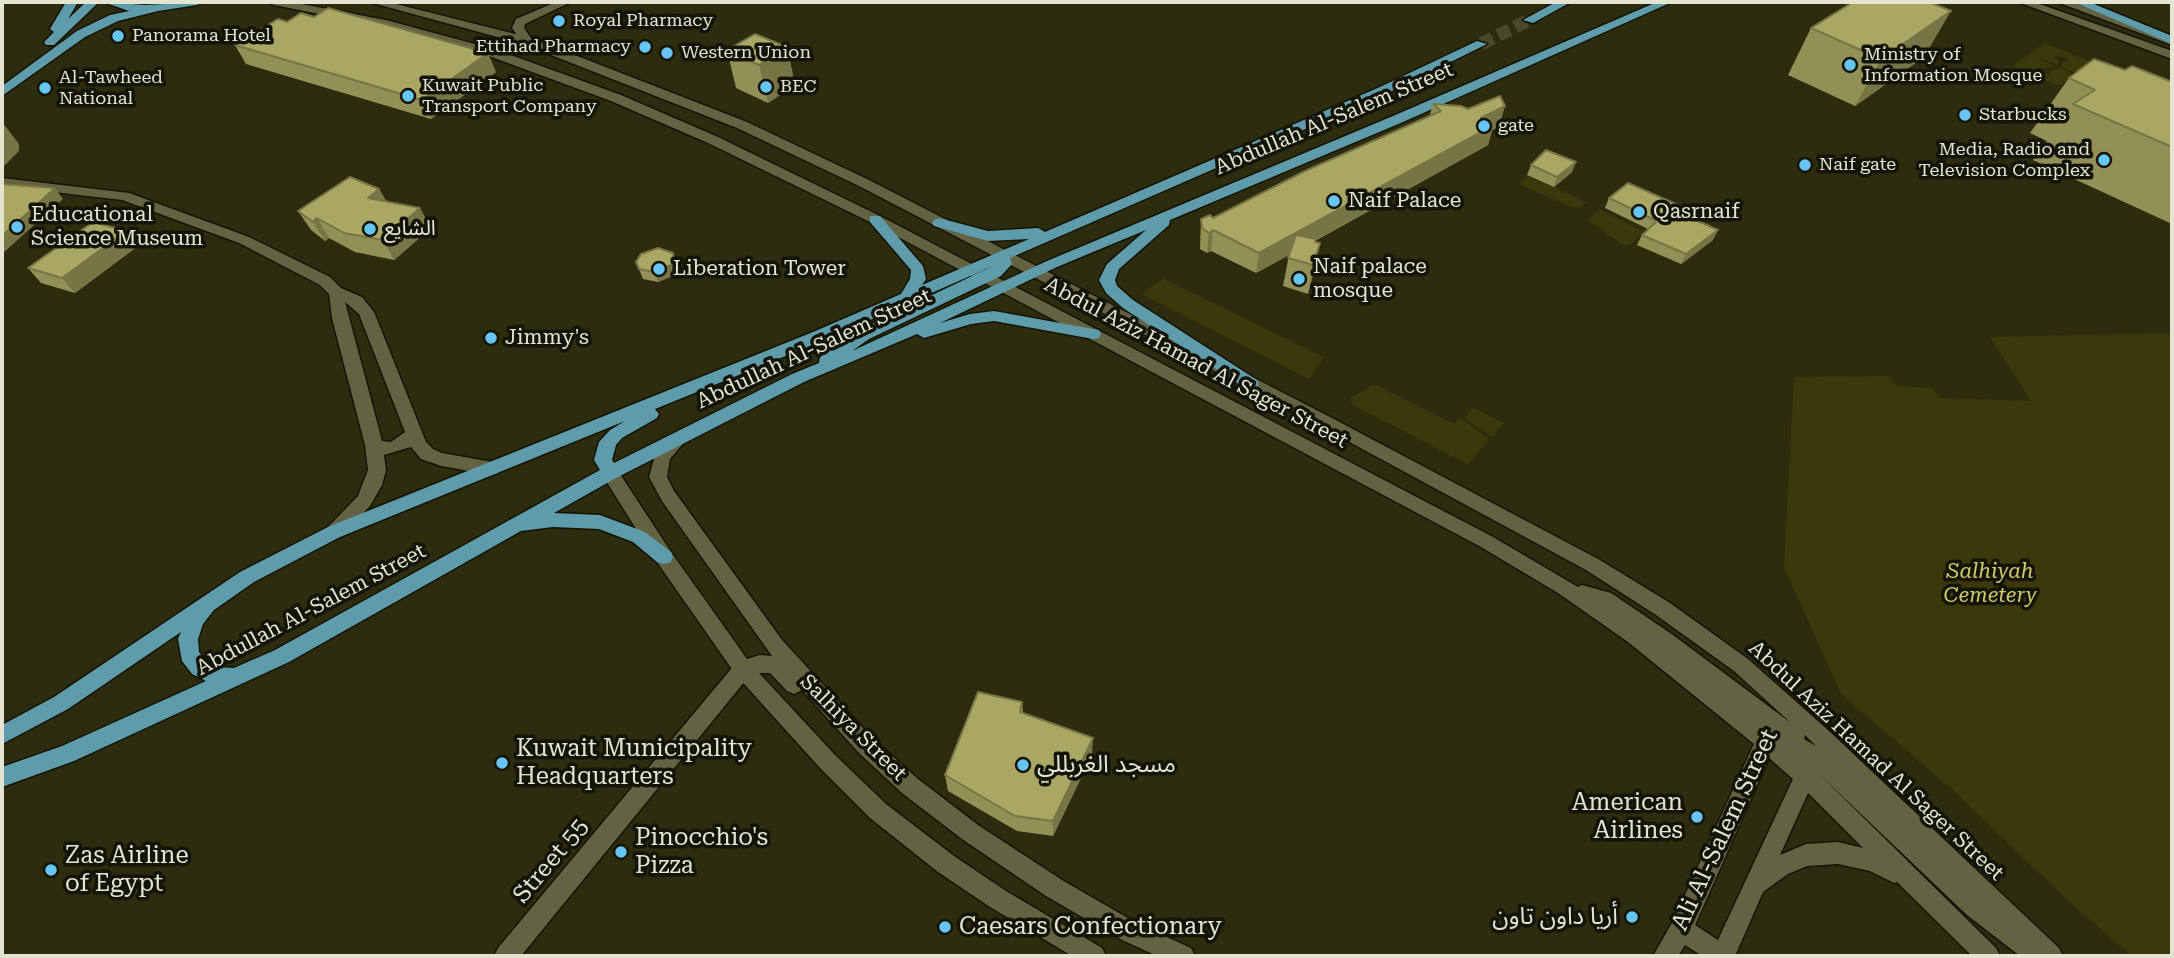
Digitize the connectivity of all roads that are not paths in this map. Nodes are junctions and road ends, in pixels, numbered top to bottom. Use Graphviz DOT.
graph roads {
  1 [pos="72,2"];
  2 [pos="93,2"];
  3 [pos="109,2"];
  4 [pos="198,2"];
  5 [pos="274,2"];
  6 [pos="375,2"];
  7 [pos="565,2"];
  8 [pos="1565,2"];
  9 [pos="1666,2"];
  10 [pos="2024,2"];
  11 [pos="2063,2"];
  12 [pos="2080,2"];
  13 [pos="153,9"];
  14 [pos="1529,20"];
  15 [pos="527,41"];
  16 [pos="2172,41"];
  17 [pos="1481,44"];
  18 [pos="34,55"];
  19 [pos="2172,55"];
  20 [pos="2,78"];
  21 [pos="2,92"];
  22 [pos="1185,177"];
  23 [pos="2,182"];
  24 [pos="1185,206"];
  25 [pos="1111,208"];
  26 [pos="875,219"];
  27 [pos="939,223"];
  28 [pos="1009,259"];
  29 [pos="971,269"];
  30 [pos="1033,272"];
  31 [pos="987,277"];
  32 [pos="1002,285"];
  33 [pos="337,292"];
  34 [pos="907,297"];
  35 [pos="1093,334"];
  36 [pos="819,336"];
  37 [pos="864,352"];
  38 [pos="1140,359"];
  39 [pos="819,369"];
  40 [pos="1251,384"];
  41 [pos="1324,421"];
  42 [pos="414,433"];
  43 [pos="677,440"];
  44 [pos="374,445"];
  45 [pos="492,468"];
  46 [pos="610,473"];
  47 [pos="504,531"];
  48 [pos="334,532"];
  49 [pos="664,557"];
  50 [pos="209,603"];
  51 [pos="743,669"];
  52 [pos="237,677"];
  53 [pos="1785,704"];
  54 [pos="1769,734"];
  55 [pos="2,735"];
  56 [pos="866,746"];
  57 [pos="1815,753"];
  58 [pos="67,754"];
  59 [pos="2,777"];
  60 [pos="2,789"];
  61 [pos="1908,878"];
  62 [pos="1756,885"];
  63 [pos="1681,929"];
  64 [pos="506,956"];
  65 [pos="1094,956"];
  66 [pos="1183,956"];
  67 [pos="1665,956"];
  68 [pos="1722,956"];
  69 [pos="1988,956"];
  70 [pos="2039,956"];
  71 [pos="2051,956"];
  1 -- 18 [label="main road"];
  2 -- 18 [label="main road"];
  3 -- 13 [label="main road"];
  4 -- 13 [label="main road"];
  5 -- 26 [label="main road, Abdul Aziz Hamad Al Sager Street"];
  6 -- 15 [label="main road, Abdul Aziz Hamad Al Sager Street"];
  7 -- 15 [label="main road"];
  8 -- 14 [label="main road"];
  9 -- 24 [label="main road, Abdullah Al-Salem Street"];
  10 -- 19 [label="main road"];
  11 -- 16 [label="main road"];
  12 -- 16 [label="main road"];
  13 -- 21 [label="main road"];
  15 -- 27 [label="main road, Abdul Aziz Hamad Al Sager Street"];
  17 -- 22 [label="main road, Abdullah Al-Salem Street"];
  18 -- 20 [label="main road"];
  22 -- 25 [label="main road, Abdullah Al-Salem Street"];
  22 -- 28 [label="main road"];
  23 -- 33 [label="main road"];
  24 -- 30 [label="main road, Abdullah Al-Salem Street"];
  24 -- 40 [label="main road"];
  25 -- 27 [label="main road"];
  25 -- 28 [label="main road, Abdullah Al-Salem Street"];
  26 -- 29 [label="main road, Abdul Aziz Hamad Al Sager Street"];
  26 -- 34 [label="main road"];
  27 -- 28 [label="main road, Abdul Aziz Hamad Al Sager Street"];
  28 -- 29 [label="main road, Abdullah Al-Salem Street"];
  28 -- 30 [label="main road, Abdul Aziz Hamad Al Sager Street"];
  28 -- 31 [label="main road"];
  28 -- 32 [label="main road"];
  29 -- 31 [label="main road, Abdul Aziz Hamad Al Sager Street"];
  29 -- 34 [label="main road, Abdullah Al-Salem Street"];
  30 -- 32 [label="main road, Abdullah Al-Salem Street"];
  30 -- 40 [label="main road, Abdul Aziz Hamad Al Sager Street"];
  31 -- 32 [label="main road, Abdul Aziz Hamad Al Sager Street"];
  31 -- 39 [label="main road"];
  32 -- 35 [label="main road, Abdul Aziz Hamad Al Sager Street"];
  32 -- 37 [label="main road, Abdullah Al-Salem Street"];
  33 -- 42 [label="main road"];
  33 -- 44 [label="main road"];
  34 -- 36 [label="main road, Abdullah Al-Salem Street"];
  35 -- 37 [label="main road"];
  35 -- 38 [label="main road, Abdul Aziz Hamad Al Sager Street"];
  36 -- 45 [label="main road, Abdullah Al-Salem Street"];
  36 -- 46 [label="main road"];
  37 -- 39 [label="main road, Abdullah Al-Salem Street"];
  38 -- 41 [label="main road"];
  38 -- 54 [label="main road, Abdul Aziz Hamad Al Sager Street"];
  39 -- 43 [label="main road, Abdullah Al-Salem Street"];
  40 -- 41 [label="main road, Abdul Aziz Hamad Al Sager Street"];
  41 -- 53 [label="main road, Abdul Aziz Hamad Al Sager Street"];
  42 -- 44 [label="main road"];
  42 -- 45 [label="main road"];
  43 -- 46 [label="main road, Abdullah Al-Salem Street"];
  43 -- 56 [label="main road, Salhiya Street"];
  44 -- 48 [label="main road"];
  45 -- 48 [label="main road, Abdullah Al-Salem Street"];
  46 -- 47 [label="main road, Abdullah Al-Salem Street"];
  46 -- 49 [label="main road, Salhiya Street"];
  47 -- 49 [label="main road"];
  47 -- 52 [label="main road, Abdullah Al-Salem Street"];
  48 -- 50 [label="main road, Abdullah Al-Salem Street"];
  49 -- 51 [label="main road, Salhiya Street"];
  50 -- 52 [label="main road"];
  50 -- 55 [label="main road, Abdullah Al-Salem Street"];
  51 -- 56 [label="main road"];
  51 -- 64 [label="main road, Street 55"];
  51 -- 65 [label="main road, Salhiya Street"];
  52 -- 58 [label="main road, Abdullah Al-Salem Street"];
  53 -- 54 [label="main road, Ali Al-Salem Street"];
  53 -- 57 [label="main road, Abdul Aziz Hamad Al Sager Street"];
  54 -- 57 [label="main road, Abdul Aziz Hamad Al Sager Street"];
  54 -- 63 [label="main road, Ali Al-Salem Street"];
  56 -- 66 [label="main road, Salhiya Street"];
  57 -- 61 [label="main road, Abdul Aziz Hamad Al Sager Street"];
  57 -- 62 [label="main road"];
  57 -- 70 [label="main road"];
  57 -- 71 [label="main road, Abdul Aziz Hamad Al Sager Street"];
  58 -- 59 [label="main road, Abdullah Al-Salem Street"];
  58 -- 60 [label="main road"];
  61 -- 62 [label="main road"];
  61 -- 69 [label="main road, Abdul Aziz Hamad Al Sager Street"];
  62 -- 68 [label="main road"];
  63 -- 67 [label="main road, Ali Al-Salem Street"];
  63 -- 68 [label="main road"];
}
